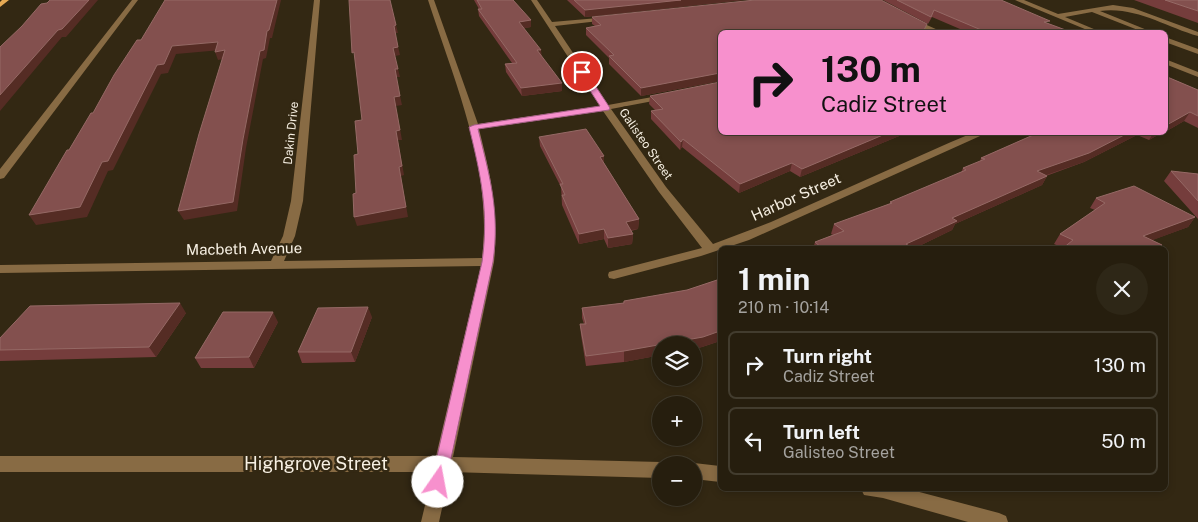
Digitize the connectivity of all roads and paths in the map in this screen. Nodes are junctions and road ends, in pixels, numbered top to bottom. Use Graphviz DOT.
graph roads {
  1 [pos="6,0"];
  2 [pos="135,0"];
  3 [pos="318,0"];
  4 [pos="431,0"];
  5 [pos="534,0"];
  6 [pos="1018,0"];
  7 [pos="0,5"];
  8 [pos="1092,10"];
  9 [pos="900,14"];
  10 [pos="1056,16"];
  11 [pos="617,18"];
  12 [pos="551,24"];
  13 [pos="931,30"];
  14 [pos="1091,30"];
  15 [pos="1143,30"];
  16 [pos="1198,34"];
  17 [pos="1168,40"];
  18 [pos="1198,52"];
  19 [pos="1168,62"];
  20 [pos="1198,75"];
  21 [pos="676,94"];
  22 [pos="606,108"];
  23 [pos="474,127"];
  24 [pos="976,135"];
  25 [pos="0,176"];
  26 [pos="718,246"];
  27 [pos="718,246"];
  28 [pos="710,249"];
  29 [pos="488,262"];
  30 [pos="276,264"];
  31 [pos="0,269"];
  32 [pos="614,275"];
  33 [pos="0,464"];
  34 [pos="442,464"];
  35 [pos="652,470"];
  36 [pos="702,472"];
  37 [pos="718,474"];
  38 [pos="887,491"];
  39 [pos="430,522"];
  40 [pos="999,522"];
  1 -- 7 [label="main road"];
  2 -- 25 [label="street"];
  3 -- 30 [label="street, Dakin Drive"];
  4 -- 23 [label="street"];
  5 -- 12 [label="street, Galisteo Street"];
  6 -- 10 [label="street"];
  8 -- 10 [label="street"];
  8 -- 15 [label="street"];
  8 -- 16 [label="street"];
  9 -- 13 [label="street"];
  10 -- 14 [label="street"];
  11 -- 12 [label="street"];
  12 -- 22 [label="street, Galisteo Street"];
  17 -- 18 [label="street"];
  19 -- 20 [label="street"];
  21 -- 22 [label="street"];
  22 -- 23 [label="street"];
  22 -- 28 [label="street, Galisteo Street"];
  23 -- 29 [label="street"];
  24 -- 26 [label="street, Harbor Street"];
  27 -- 28 [label="street, Harbor Street"];
  28 -- 32 [label="street, Harbor Street"];
  29 -- 30 [label="street, Macbeth Avenue"];
  29 -- 34 [label="street"];
  30 -- 31 [label="street, Macbeth Avenue"];
  33 -- 34 [label="street, Highgrove Street"];
  34 -- 35 [label="street, Highgrove Street"];
  34 -- 39 [label="street"];
  36 -- 37 [label="street"];
  38 -- 40 [label="street"];
}
